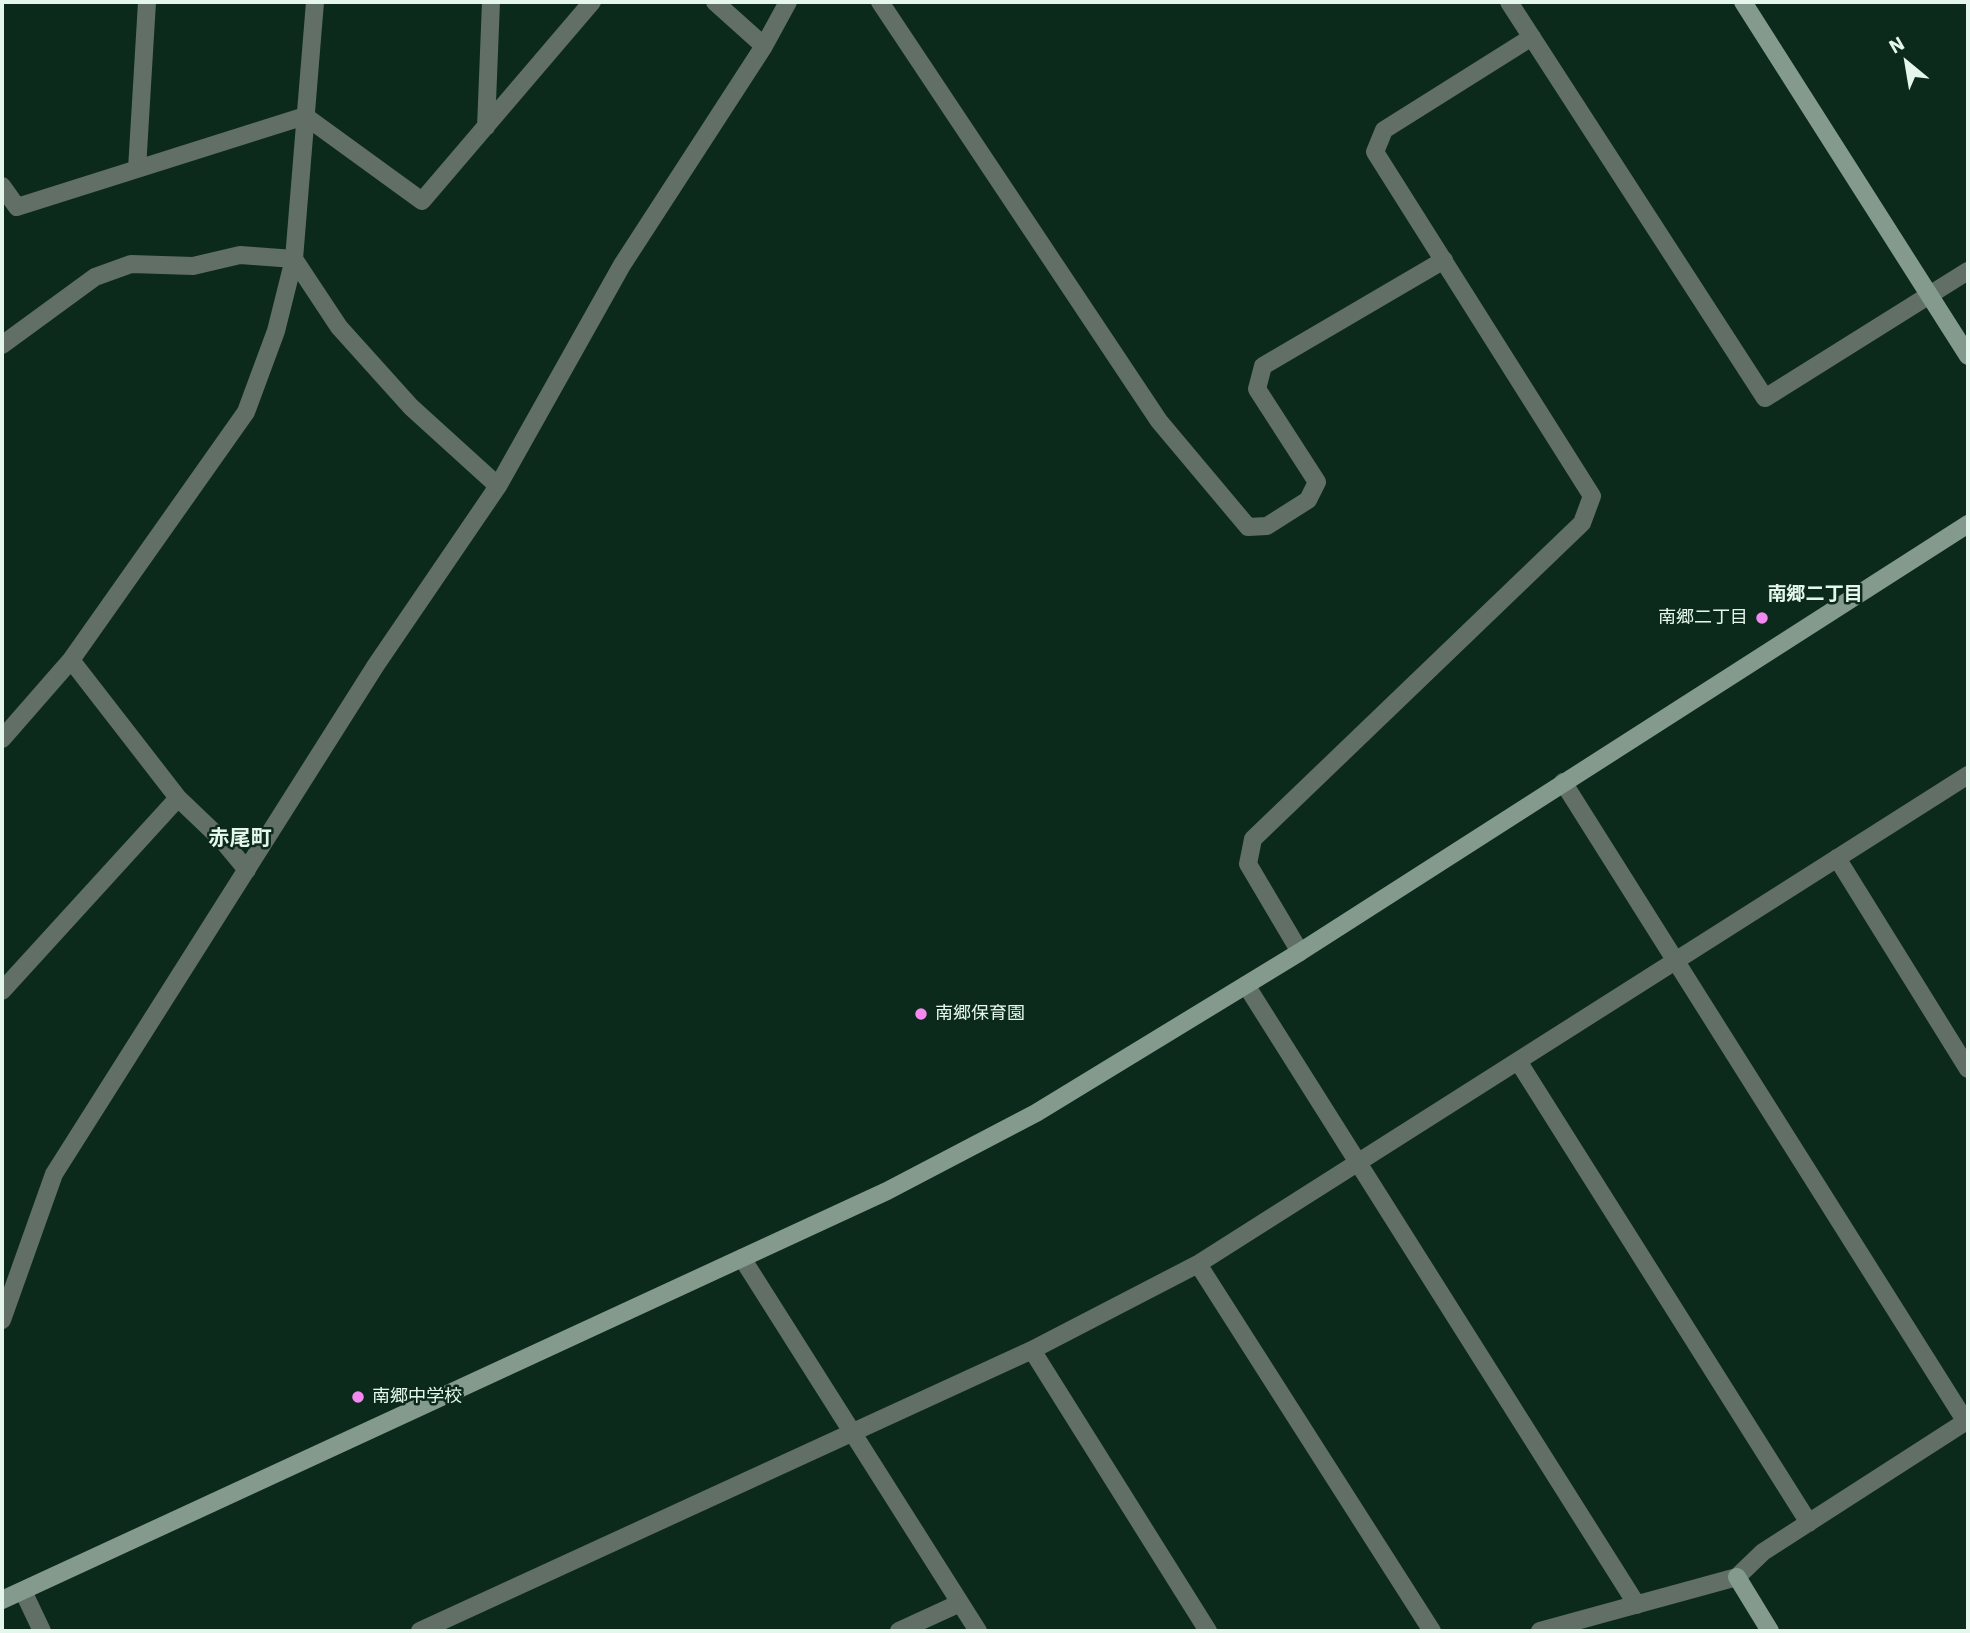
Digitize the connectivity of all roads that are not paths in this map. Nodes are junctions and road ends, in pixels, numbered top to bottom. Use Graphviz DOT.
graph roads {
  1 [pos="147,2"];
  2 [pos="315,2"];
  3 [pos="491,2"];
  4 [pos="592,2"];
  5 [pos="715,2"];
  6 [pos="788,2"];
  7 [pos="880,2"];
  8 [pos="1509,2"];
  9 [pos="1743,2"];
  10 [pos="1532,37"];
  11 [pos="764,46"];
  12 [pos="305,116"];
  13 [pos="486,127"];
  14 [pos="137,169"];
  15 [pos="2,186"];
  16 [pos="294,259"];
  17 [pos="1444,260"];
  18 [pos="1968,271"];
  19 [pos="1930,296"];
  20 [pos="2,345"];
  21 [pos="1968,356"];
  22 [pos="498,486"];
  23 [pos="1968,524"];
  24 [pos="71,660"];
  25 [pos="2,738"];
  26 [pos="1968,775"];
  27 [pos="1563,782"];
  28 [pos="178,798"];
  29 [pos="1838,858"];
  30 [pos="247,870"];
  31 [pos="1300,952"];
  32 [pos="1676,961"];
  33 [pos="1246,985"];
  34 [pos="2,990"];
  35 [pos="1518,1060"];
  36 [pos="1968,1069"];
  37 [pos="1358,1163"];
  38 [pos="742,1258"];
  39 [pos="1198,1264"];
  40 [pos="2,1320"];
  41 [pos="1032,1350"];
  42 [pos="1967,1421"];
  43 [pos="853,1434"];
  44 [pos="1809,1523"];
  45 [pos="1737,1577"];
  46 [pos="23,1591"];
  47 [pos="2,1600"];
  48 [pos="960,1604"];
  49 [pos="1637,1605"];
  50 [pos="42,1631"];
  51 [pos="420,1631"];
  52 [pos="899,1631"];
  53 [pos="978,1631"];
  54 [pos="1208,1631"];
  55 [pos="1432,1631"];
  56 [pos="1541,1631"];
  57 [pos="1770,1631"];
  1 -- 14 [label="street"];
  2 -- 12 [label="street"];
  3 -- 13 [label="street"];
  4 -- 13 [label="street"];
  5 -- 11 [label="street"];
  6 -- 11 [label="street"];
  7 -- 17 [label="street"];
  8 -- 10 [label="street"];
  9 -- 19 [label="street"];
  10 -- 17 [label="street"];
  10 -- 19 [label="street"];
  11 -- 22 [label="street"];
  12 -- 13 [label="street"];
  12 -- 14 [label="street"];
  12 -- 16 [label="street"];
  14 -- 15 [label="street"];
  16 -- 20 [label="street"];
  16 -- 22 [label="street"];
  16 -- 24 [label="street"];
  17 -- 31 [label="street"];
  18 -- 19 [label="street"];
  19 -- 21 [label="street"];
  22 -- 30 [label="street"];
  23 -- 27 [label="street"];
  24 -- 25 [label="street"];
  24 -- 28 [label="street"];
  26 -- 29 [label="street"];
  27 -- 31 [label="street"];
  27 -- 32 [label="street"];
  28 -- 30 [label="street"];
  28 -- 34 [label="street"];
  29 -- 32 [label="street"];
  29 -- 36 [label="street"];
  30 -- 40 [label="street"];
  31 -- 33 [label="street"];
  32 -- 35 [label="street"];
  32 -- 42 [label="street"];
  33 -- 37 [label="street"];
  33 -- 38 [label="street"];
  35 -- 37 [label="street"];
  35 -- 44 [label="street"];
  37 -- 39 [label="street"];
  37 -- 49 [label="street"];
  38 -- 43 [label="street"];
  38 -- 46 [label="street"];
  39 -- 41 [label="street"];
  39 -- 55 [label="street"];
  41 -- 43 [label="street"];
  41 -- 54 [label="street"];
  42 -- 44 [label="street"];
  43 -- 48 [label="street"];
  43 -- 51 [label="street"];
  44 -- 45 [label="street"];
  45 -- 49 [label="street"];
  45 -- 57 [label="street"];
  46 -- 47 [label="street"];
  46 -- 50 [label="street"];
  48 -- 52 [label="street"];
  48 -- 53 [label="street"];
  49 -- 56 [label="street"];
}
